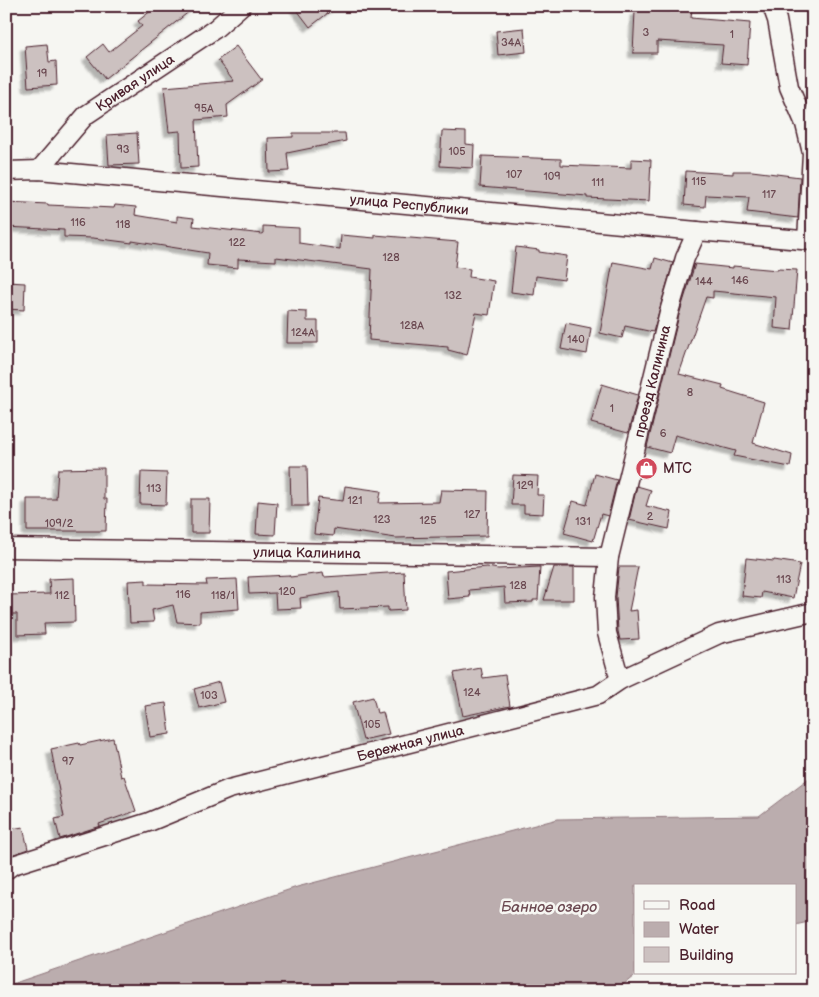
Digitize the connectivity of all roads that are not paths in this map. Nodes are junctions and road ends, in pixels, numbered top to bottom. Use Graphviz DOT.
graph roads {
  1 [pos="241,6"];
  2 [pos="772,6"];
  3 [pos="39,170"];
  4 [pos="6,171"];
  5 [pos="697,232"];
  6 [pos="810,240"];
  7 [pos="6,548"];
  8 [pos="609,557"];
  9 [pos="813,612"];
  10 [pos="620,680"];
  11 [pos="6,870"];
  1 -- 3 [label="street, Кривая улица"];
  2 -- 6 [label="street"];
  3 -- 4 [label="street, улица Республики"];
  3 -- 5 [label="street, улица Республики"];
  5 -- 6 [label="street, улица Республики"];
  5 -- 8 [label="street, проезд Калинина"];
  7 -- 8 [label="street, улица Калинина"];
  8 -- 10 [label="street, проезд Калинина"];
  9 -- 10 [label="street, Бережная улица"];
  10 -- 11 [label="street, Бережная улица"];
}
